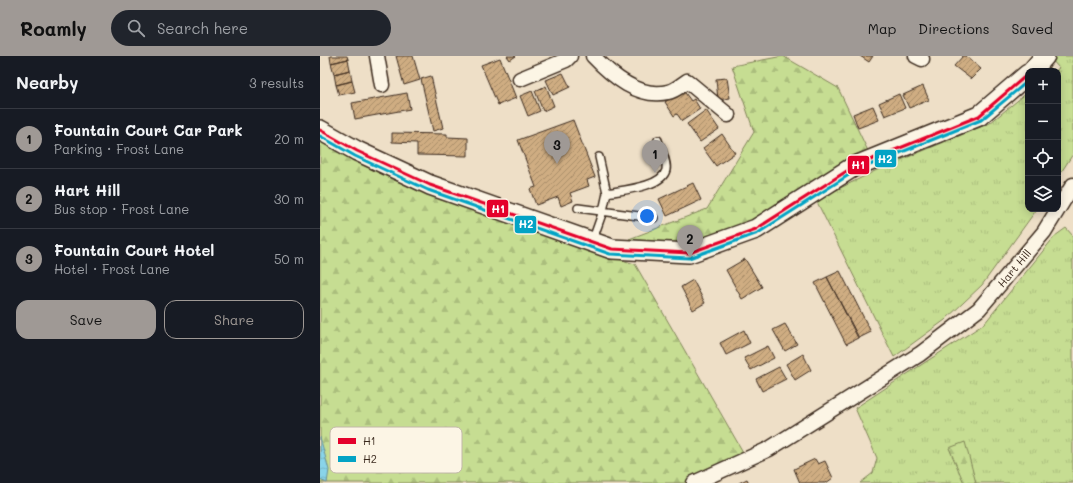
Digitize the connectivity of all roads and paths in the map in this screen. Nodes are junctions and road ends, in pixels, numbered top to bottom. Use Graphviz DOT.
graph roads {
  1 [pos="376,56"];
  2 [pos="570,56"];
  3 [pos="593,56"];
  4 [pos="1025,77"];
  5 [pos="520,79"];
  6 [pos="382,85"];
  7 [pos="728,115"];
  8 [pos="320,130"];
  9 [pos="658,140"];
  10 [pos="599,157"];
  11 [pos="1073,185"];
  12 [pos="607,193"];
  13 [pos="578,208"];
  14 [pos="603,211"];
  15 [pos="654,218"];
  16 [pos="592,242"];
  17 [pos="694,483"];
  1 -- 6 [label="street"];
  2 -- 5 [label="street"];
  3 -- 7 [label="street"];
  4 -- 16 [label="street"];
  8 -- 16 [label="street"];
  9 -- 12 [label="lane"];
  10 -- 12 [label="lane"];
  11 -- 17 [label="street, Hart Hill"];
  12 -- 14 [label="lane"];
  13 -- 14 [label="lane"];
  14 -- 15 [label="lane"];
  14 -- 16 [label="lane"];
}
